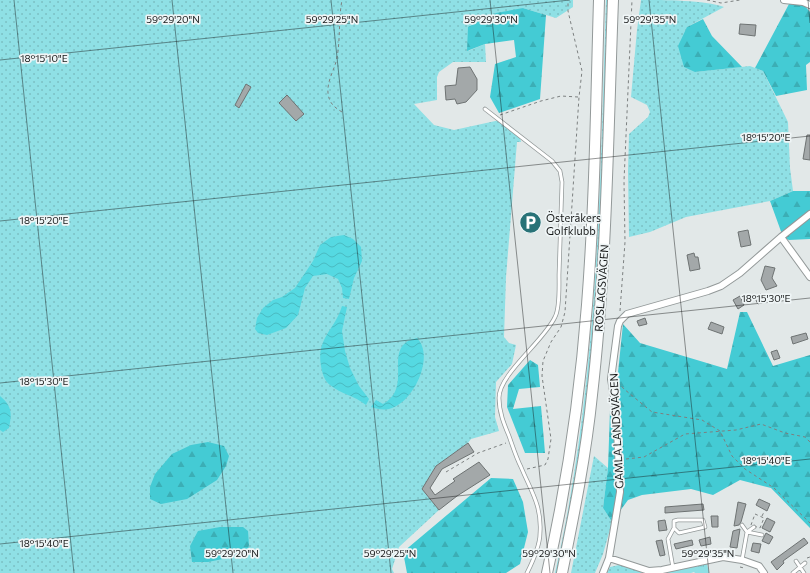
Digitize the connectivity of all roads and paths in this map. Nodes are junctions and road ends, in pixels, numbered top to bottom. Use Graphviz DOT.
graph roads {
  1 [pos="342,0"];
  2 [pos="599,0"];
  3 [pos="613,0"];
  4 [pos="632,0"];
  5 [pos="707,0"];
  6 [pos="740,0"];
  7 [pos="784,0"];
  8 [pos="810,5"];
  9 [pos="579,97"];
  10 [pos="485,109"];
  11 [pos="342,112"];
  12 [pos="496,117"];
  13 [pos="810,214"];
  14 [pos="781,237"];
  15 [pos="810,278"];
  16 [pos="625,316"];
  17 [pos="611,379"];
  18 [pos="720,431"];
  19 [pos="510,441"];
  20 [pos="810,442"];
  21 [pos="618,460"];
  22 [pos="446,472"];
  23 [pos="764,512"];
  24 [pos="762,517"];
  25 [pos="810,523"];
  26 [pos="742,525"];
  27 [pos="752,526"];
  28 [pos="674,528"];
  29 [pos="760,528"];
  30 [pos="747,532"];
  31 [pos="762,535"];
  32 [pos="609,558"];
  33 [pos="742,560"];
  34 [pos="796,561"];
  35 [pos="805,563"];
  36 [pos="800,567"];
  37 [pos="673,568"];
  38 [pos="649,572"];
  39 [pos="527,573"];
  40 [pos="547,573"];
  41 [pos="562,573"];
  42 [pos="603,573"];
  43 [pos="764,573"];
  44 [pos="793,573"];
  45 [pos="804,573"];
  1 -- 11 [label="path"];
  2 -- 40 [label="main road, ROSLAGSVÄGEN"];
  3 -- 41 [label="main road, ROSLAGSVÄGEN"];
  4 -- 16 [label="path"];
  5 -- 6 [label="path"];
  7 -- 8 [label="street"];
  9 -- 12 [label="path"];
  10 -- 12 [label="lane"];
  12 -- 19 [label="lane"];
  13 -- 14 [label="street"];
  14 -- 15 [label="street"];
  14 -- 16 [label="street"];
  16 -- 17 [label="street, GAMLA LANDSVÄGEN"];
  17 -- 18 [label="path"];
  17 -- 21 [label="street, GAMLA LANDSVÄGEN"];
  18 -- 20 [label="path"];
  18 -- 21 [label="path"];
  18 -- 25 [label="path"];
  19 -- 22 [label="path"];
  19 -- 39 [label="lane"];
  21 -- 32 [label="street, GAMLA LANDSVÄGEN"];
  23 -- 24 [label="path"];
  24 -- 27 [label="path"];
  24 -- 29 [label="path"];
  26 -- 30 [label="lane"];
  27 -- 30 [label="lane"];
  28 -- 28 [label="lane"];
  28 -- 37 [label="lane"];
  30 -- 31 [label="lane"];
  30 -- 33 [label="lane"];
  32 -- 38 [label="street"];
  32 -- 42 [label="street, GAMLA LANDSVÄGEN"];
  33 -- 37 [label="street"];
  33 -- 43 [label="street"];
  34 -- 36 [label="lane"];
  35 -- 36 [label="lane"];
  36 -- 44 [label="lane"];
  36 -- 45 [label="lane"];
  37 -- 38 [label="street"];
}
